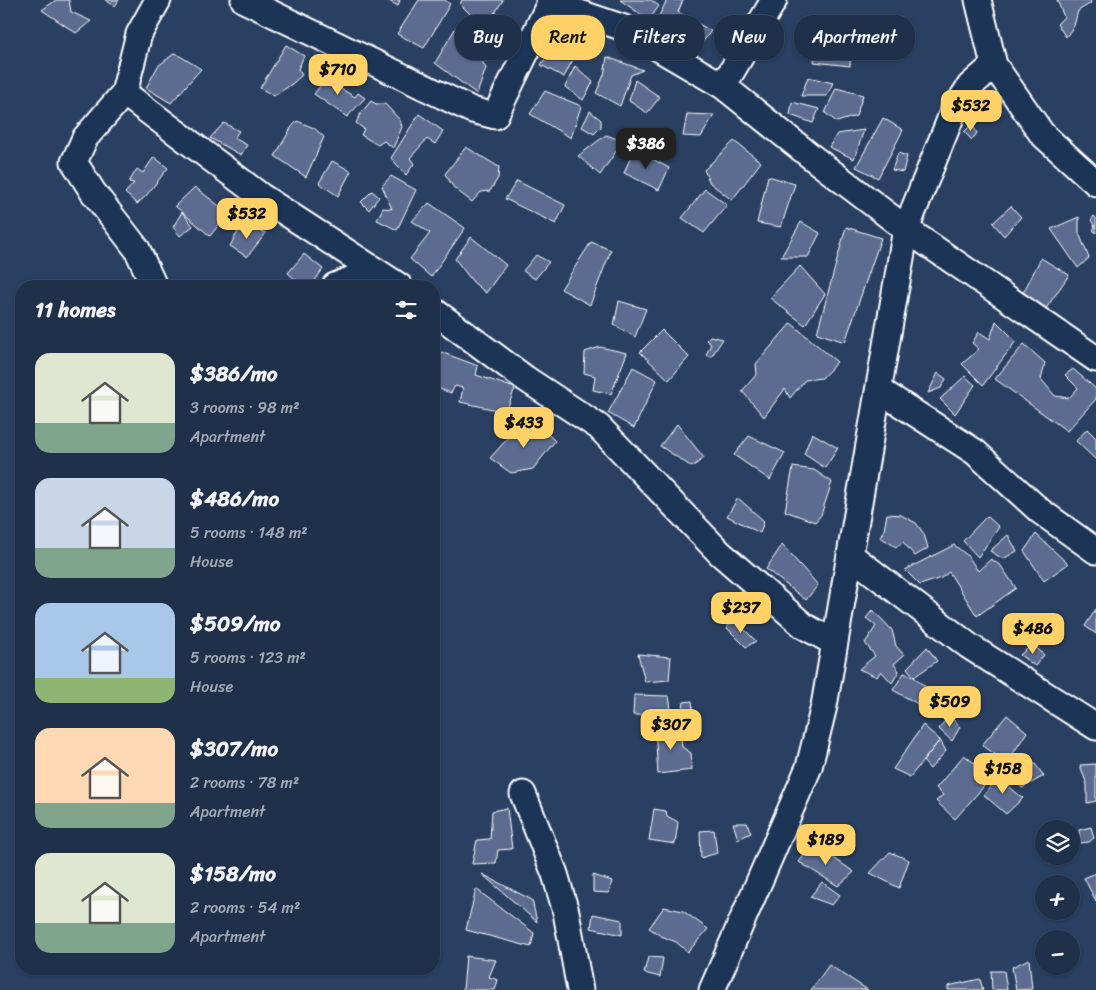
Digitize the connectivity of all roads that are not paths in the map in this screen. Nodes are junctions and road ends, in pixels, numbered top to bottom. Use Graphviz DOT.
graph roads {
  1 [pos="158,0"];
  2 [pos="244,0"];
  3 [pos="774,0"];
  4 [pos="978,0"];
  5 [pos="550,1"];
  6 [pos="994,65"];
  7 [pos="723,86"];
  8 [pos="124,94"];
  9 [pos="1096,183"];
  10 [pos="906,229"];
  11 [pos="376,271"];
  12 [pos="151,280"];
  13 [pos="350,280"];
  14 [pos="390,280"];
  15 [pos="440,315"];
  16 [pos="1096,359"];
  17 [pos="879,390"];
  18 [pos="1096,551"];
  19 [pos="850,554"];
  20 [pos="835,643"];
  21 [pos="1096,726"];
  22 [pos="523,794"];
  23 [pos="580,990"];
  24 [pos="712,990"];
  1 -- 8 [label="street"];
  2 -- 5 [label="street"];
  3 -- 7 [label="street"];
  4 -- 6 [label="street"];
  5 -- 7 [label="street"];
  6 -- 9 [label="street"];
  6 -- 10 [label="street"];
  7 -- 10 [label="street"];
  8 -- 11 [label="street"];
  8 -- 12 [label="street"];
  10 -- 16 [label="street"];
  10 -- 17 [label="street"];
  11 -- 13 [label="street"];
  11 -- 14 [label="street"];
  15 -- 20 [label="street"];
  17 -- 18 [label="street"];
  17 -- 19 [label="street"];
  19 -- 20 [label="street"];
  19 -- 21 [label="street"];
  20 -- 24 [label="street"];
  22 -- 23 [label="street"];
}
